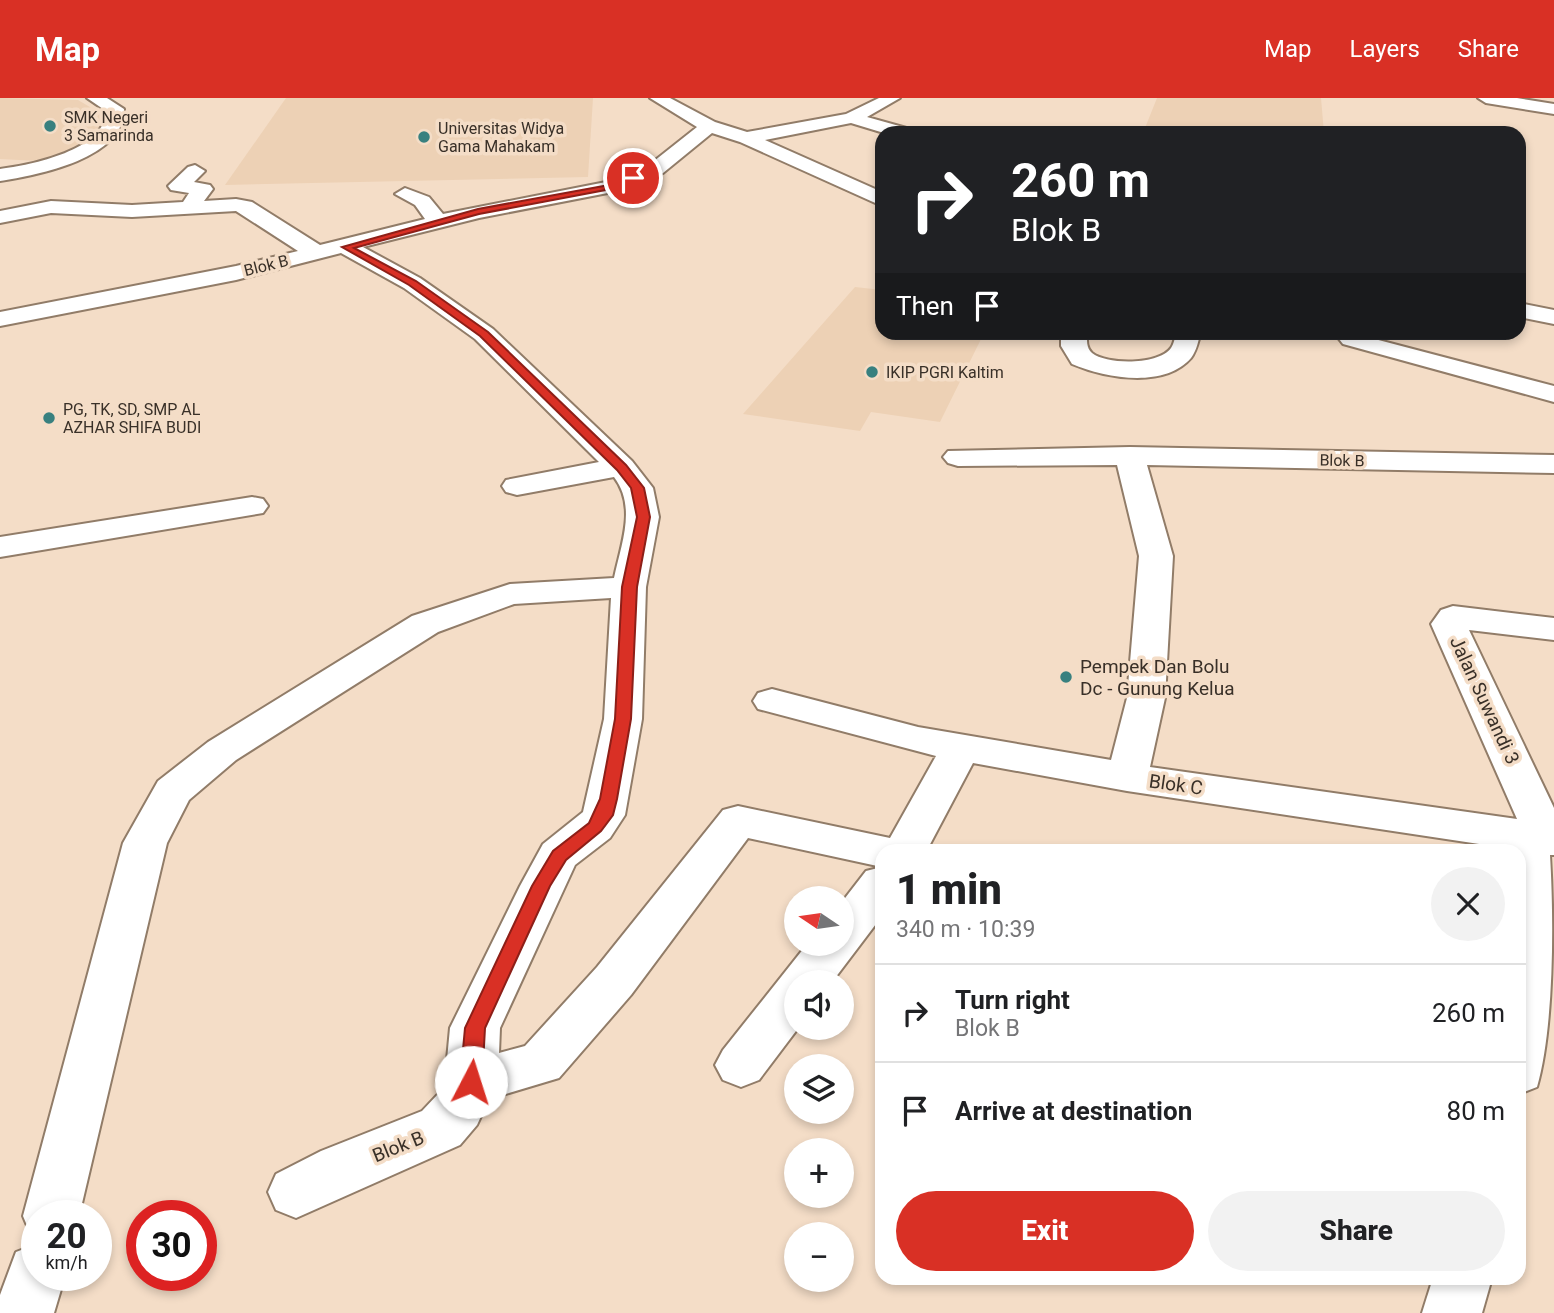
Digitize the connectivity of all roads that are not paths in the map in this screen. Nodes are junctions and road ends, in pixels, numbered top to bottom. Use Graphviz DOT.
graph roads {
  1 [pos="658,98"];
  2 [pos="892,98"];
  3 [pos="1487,98"];
  4 [pos="1536,98"];
  5 [pos="98,99"];
  6 [pos="133,100"];
  7 [pos="1554,101"];
  8 [pos="1554,109"];
  9 [pos="851,118"];
  10 [pos="709,126"];
  11 [pos="879,126"];
  12 [pos="746,138"];
  13 [pos="195,171"];
  14 [pos="0,174"];
  15 [pos="405,194"];
  16 [pos="875,197"];
  17 [pos="189,206"];
  18 [pos="0,217"];
  19 [pos="438,222"];
  20 [pos="332,250"];
  21 [pos="236,273"];
  22 [pos="0,299"];
  23 [pos="1526,311"];
  24 [pos="1554,317"];
  25 [pos="0,319"];
  26 [pos="1074,340"];
  27 [pos="1186,340"];
  28 [pos="1356,340"];
  29 [pos="1554,394"];
  30 [pos="1130,456"];
  31 [pos="958,457"];
  32 [pos="1554,464"];
  33 [pos="621,467"];
  34 [pos="517,486"];
  35 [pos="252,506"];
  36 [pos="0,547"];
  37 [pos="629,587"];
  38 [pos="1554,629"];
  39 [pos="772,701"];
  40 [pos="961,748"];
  41 [pos="1128,777"];
  42 [pos="1543,838"];
  43 [pos="908,844"];
  44 [pos="875,850"];
  45 [pos="875,892"];
  46 [pos="854,919"];
  47 [pos="784,1009"];
  48 [pos="1544,1014"];
  49 [pos="1526,1056"];
  50 [pos="741,1065"];
  51 [pos="471,1082"];
  52 [pos="296,1192"];
  53 [pos="55,1200"];
  54 [pos="1461,1285"];
  55 [pos="31,1291"];
  56 [pos="24,1313"];
  57 [pos="1452,1313"];
  1 -- 10 [label="street"];
  2 -- 9 [label="street"];
  3 -- 8 [label="street"];
  4 -- 7 [label="street"];
  5 -- 6 [label="street"];
  5 -- 14 [label="street"];
  9 -- 11 [label="street"];
  9 -- 12 [label="street"];
  10 -- 12 [label="street"];
  10 -- 19 [label="street, Blok B"];
  12 -- 16 [label="street"];
  13 -- 17 [label="street"];
  15 -- 19 [label="street"];
  17 -- 18 [label="street"];
  17 -- 20 [label="street"];
  19 -- 20 [label="street, Blok B"];
  20 -- 21 [label="street, Blok B"];
  20 -- 33 [label="street, Blok B"];
  21 -- 22 [label="street"];
  21 -- 25 [label="street, Blok B"];
  23 -- 24 [label="street"];
  26 -- 27 [label="street"];
  28 -- 29 [label="street"];
  30 -- 31 [label="street, Blok B"];
  30 -- 32 [label="street, Blok B"];
  30 -- 41 [label="street, Blok C"];
  33 -- 34 [label="street"];
  33 -- 37 [label="street, Blok B"];
  35 -- 36 [label="street"];
  37 -- 51 [label="street, Blok B"];
  37 -- 53 [label="street"];
  38 -- 42 [label="street, Jalan Suwandi 3"];
  39 -- 40 [label="street"];
  40 -- 41 [label="street"];
  40 -- 43 [label="street"];
  41 -- 42 [label="street, Blok C"];
  42 -- 48 [label="street"];
  44 -- 51 [label="street"];
  45 -- 46 [label="street"];
  47 -- 50 [label="street"];
  48 -- 49 [label="street"];
  51 -- 52 [label="street, Blok B"];
  54 -- 57 [label="street"];
  55 -- 56 [label="street"];
}
